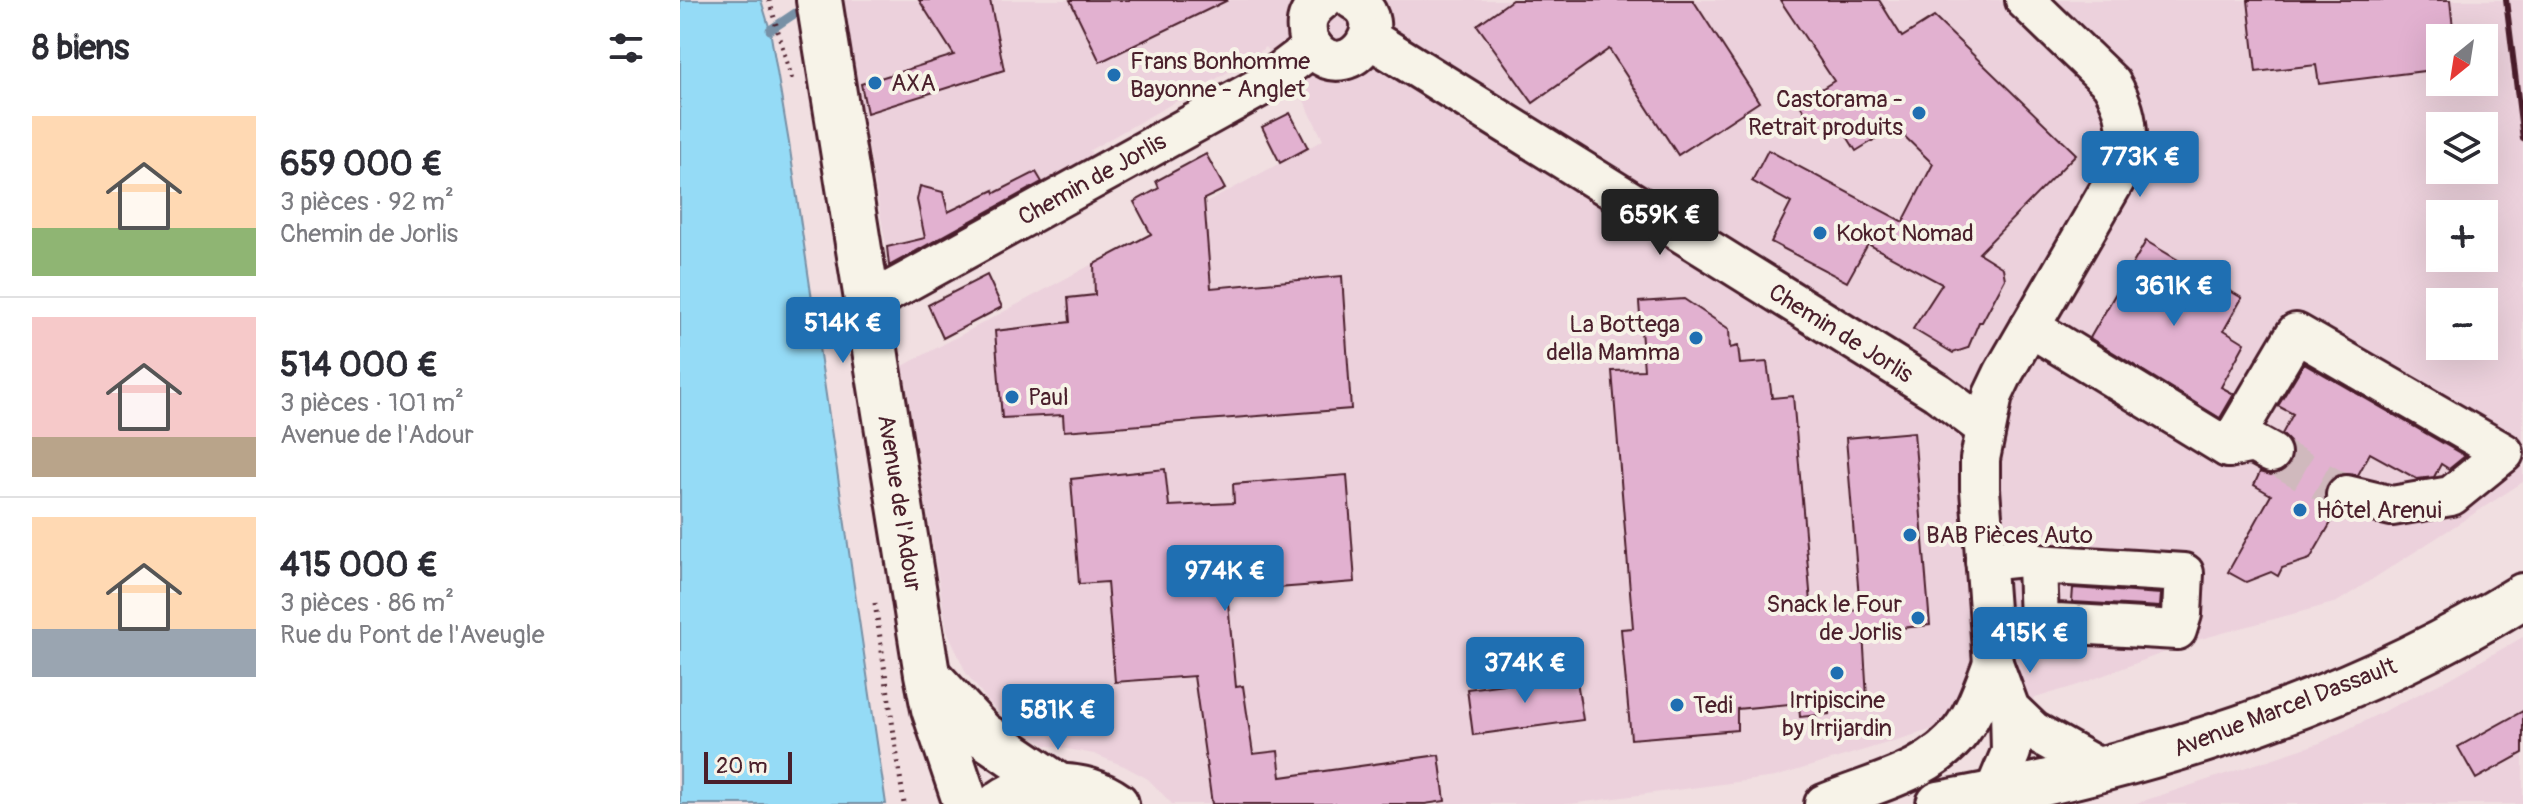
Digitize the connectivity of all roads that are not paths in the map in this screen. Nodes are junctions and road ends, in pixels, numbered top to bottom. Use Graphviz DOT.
graph roads {
  1 [pos="819,0"];
  2 [pos="1323,0"];
  3 [pos="1353,0"];
  4 [pos="2025,0"];
  5 [pos="1369,38"];
  6 [pos="1313,47"];
  7 [pos="868,307"];
  8 [pos="2030,327"];
  9 [pos="1985,428"];
  10 [pos="2228,448"];
  11 [pos="2271,453"];
  12 [pos="2346,495"];
  13 [pos="1985,561"];
  14 [pos="2037,564"];
  15 [pos="2523,596"];
  16 [pos="1993,663"];
  17 [pos="927,674"];
  18 [pos="2010,709"];
  19 [pos="2104,771"];
  20 [pos="1058,786"];
  21 [pos="1993,795"];
  22 [pos="966,804"];
  23 [pos="999,804"];
  24 [pos="1116,804"];
  25 [pos="1824,804"];
  26 [pos="1939,804"];
  1 -- 7 [label="main road, Avenue de l'Adour"];
  2 -- 6 [label="street"];
  3 -- 5 [label="street"];
  4 -- 8 [label="street"];
  5 -- 6 [label="street"];
  5 -- 9 [label="street, Chemin de Jorlis"];
  6 -- 7 [label="street, Chemin de Jorlis"];
  7 -- 17 [label="main road, Avenue de l'Adour"];
  8 -- 9 [label="street"];
  8 -- 10 [label="street"];
  9 -- 13 [label="street"];
  10 -- 11 [label="street"];
  10 -- 12 [label="street"];
  13 -- 14 [label="street"];
  13 -- 16 [label="street"];
  15 -- 19 [label="main road, Avenue Marcel Dassault"];
  16 -- 18 [label="street"];
  16 -- 25 [label="street"];
  17 -- 20 [label="main road"];
  17 -- 22 [label="main road, Avenue de l'Adour"];
  18 -- 19 [label="street"];
  18 -- 21 [label="street"];
  19 -- 21 [label="main road, Avenue Marcel Dassault"];
  20 -- 23 [label="main road"];
  20 -- 24 [label="main road"];
  21 -- 26 [label="main road, Avenue Marcel Dassault"];
}
